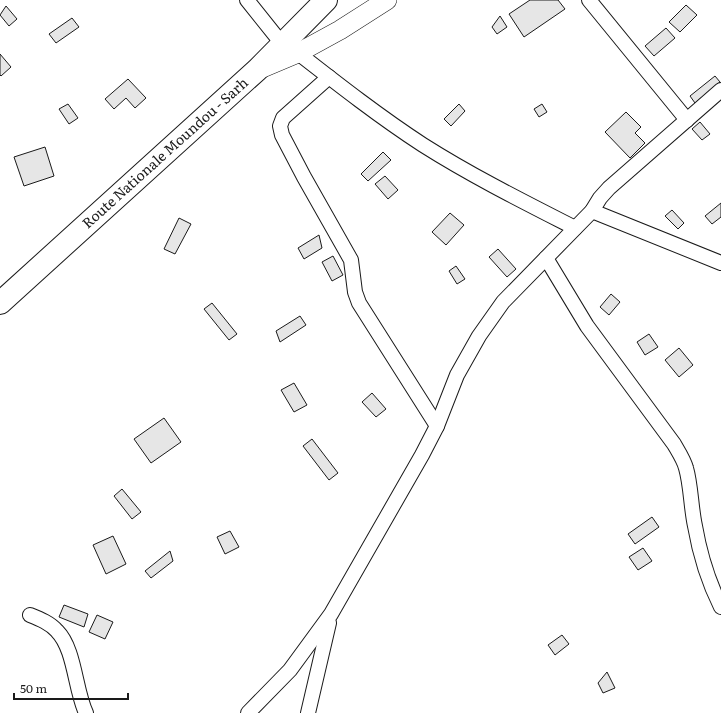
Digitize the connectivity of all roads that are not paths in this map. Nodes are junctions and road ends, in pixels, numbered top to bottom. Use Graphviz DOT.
graph roads {
  1 [pos="247,0"];
  2 [pos="326,0"];
  3 [pos="387,0"];
  4 [pos="588,0"];
  5 [pos="290,49"];
  6 [pos="329,77"];
  7 [pos="721,90"];
  8 [pos="687,120"];
  9 [pos="592,211"];
  10 [pos="575,228"];
  11 [pos="546,258"];
  12 [pos="721,263"];
  13 [pos="0,302"];
  14 [pos="437,426"];
  15 [pos="721,607"];
  16 [pos="331,614"];
  17 [pos="30,615"];
  18 [pos="86,713"];
  19 [pos="248,713"];
  20 [pos="308,713"];
  1 -- 5 [label="street"];
  2 -- 5 [label="highway, Route Nationale Moundou - Sarh"];
  3 -- 5 [label="main road"];
  4 -- 8 [label="street"];
  5 -- 6 [label="street"];
  5 -- 13 [label="highway, Route Nationale Moundou - Sarh"];
  6 -- 10 [label="street"];
  6 -- 14 [label="street"];
  7 -- 8 [label="street"];
  8 -- 9 [label="street"];
  9 -- 10 [label="street"];
  9 -- 12 [label="street"];
  10 -- 11 [label="street"];
  11 -- 14 [label="street"];
  11 -- 15 [label="street"];
  14 -- 16 [label="street"];
  16 -- 19 [label="street"];
  16 -- 20 [label="street"];
  17 -- 18 [label="street"];
}
